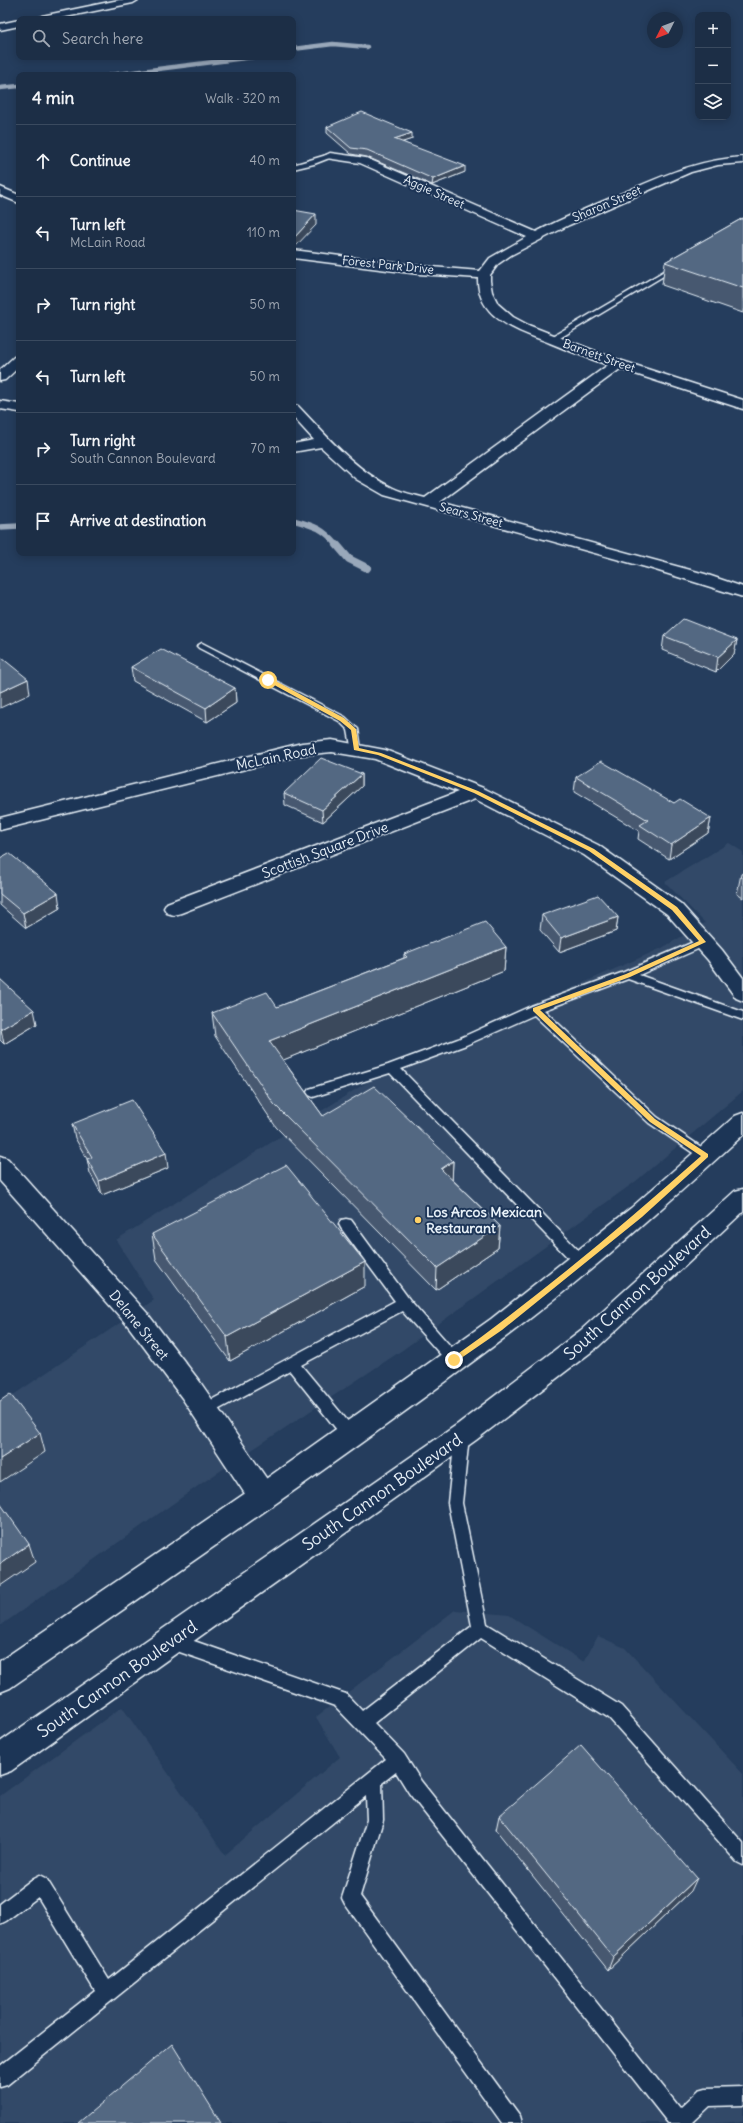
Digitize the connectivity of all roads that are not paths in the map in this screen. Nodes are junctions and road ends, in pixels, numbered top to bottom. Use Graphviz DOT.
graph roads {
  1 [pos="133,0"];
  2 [pos="56,16"];
  3 [pos="16,24"];
  4 [pos="0,27"];
  5 [pos="330,156"];
  6 [pos="743,160"];
  7 [pos="296,166"];
  8 [pos="0,191"];
  9 [pos="16,199"];
  10 [pos="535,236"];
  11 [pos="296,254"];
  12 [pos="682,263"];
  13 [pos="484,275"];
  14 [pos="552,339"];
  15 [pos="16,363"];
  16 [pos="619,363"];
  17 [pos="0,377"];
  18 [pos="0,405"];
  19 [pos="743,405"];
  20 [pos="16,408"];
  21 [pos="296,412"];
  22 [pos="325,442"];
  23 [pos="296,447"];
  24 [pos="428,503"];
  25 [pos="743,592"];
  26 [pos="202,646"];
  27 [pos="356,749"];
  28 [pos="476,792"];
  29 [pos="0,824"];
  30 [pos="174,908"];
  31 [pos="703,942"];
  32 [pos="628,975"];
  33 [pos="743,993"];
  34 [pos="535,1010"];
  35 [pos="743,1016"];
  36 [pos="392,1068"];
  37 [pos="313,1092"];
  38 [pos="743,1122"];
  39 [pos="706,1156"];
  40 [pos="0,1165"];
  41 [pos="743,1198"];
  42 [pos="346,1224"];
  43 [pos="580,1261"];
  44 [pos="404,1303"];
  45 [pos="454,1360"];
  46 [pos="292,1364"];
  47 [pos="205,1410"];
  48 [pos="350,1434"];
  49 [pos="462,1436"];
  50 [pos="263,1497"];
  51 [pos="480,1629"];
  52 [pos="172,1641"];
  53 [pos="0,1678"];
  54 [pos="362,1722"];
  55 [pos="0,1760"];
  56 [pos="398,1760"];
  57 [pos="374,1780"];
  58 [pos="743,1856"];
  59 [pos="0,1915"];
  60 [pos="106,1992"];
  61 [pos="0,2078"];
  62 [pos="743,2096"];
  63 [pos="678,2122"];
  64 [pos="514,2123"];
  1 -- 2 [label="street"];
  3 -- 4 [label="street"];
  5 -- 7 [label="lane"];
  5 -- 10 [label="street, Aggie Street"];
  6 -- 10 [label="street, Sharon Street"];
  8 -- 9 [label="street"];
  10 -- 13 [label="street, Sharon Street"];
  11 -- 13 [label="street, Forest Park Drive"];
  12 -- 14 [label="lane"];
  13 -- 14 [label="street, Barnett Street"];
  14 -- 16 [label="street, Barnett Street"];
  15 -- 17 [label="street"];
  16 -- 19 [label="street, Barnett Street"];
  16 -- 24 [label="street, Sears Street"];
  18 -- 20 [label="street"];
  21 -- 22 [label="street"];
  22 -- 23 [label="street"];
  22 -- 24 [label="street"];
  24 -- 25 [label="street, Sears Street"];
  26 -- 27 [label="lane"];
  27 -- 28 [label="street, McLain Road"];
  27 -- 29 [label="street, McLain Road"];
  28 -- 30 [label="street, Scottish Square Drive"];
  28 -- 31 [label="street, McLain Road"];
  31 -- 32 [label="lane"];
  31 -- 33 [label="street, McLain Road"];
  32 -- 34 [label="lane"];
  32 -- 35 [label="lane"];
  34 -- 36 [label="lane"];
  34 -- 39 [label="lane"];
  36 -- 37 [label="lane"];
  36 -- 43 [label="lane"];
  38 -- 39 [label="street"];
  39 -- 43 [label="street"];
  40 -- 47 [label="street, Delane Street"];
  41 -- 49 [label="street, South Cannon Boulevard"];
  42 -- 44 [label="lane"];
  43 -- 45 [label="street"];
  44 -- 45 [label="lane"];
  44 -- 46 [label="lane"];
  45 -- 48 [label="street"];
  46 -- 47 [label="lane"];
  46 -- 48 [label="lane"];
  47 -- 50 [label="street, Delane Street"];
  48 -- 50 [label="street"];
  49 -- 51 [label="lane"];
  49 -- 52 [label="street, South Cannon Boulevard"];
  50 -- 53 [label="street"];
  51 -- 54 [label="lane"];
  51 -- 58 [label="lane"];
  52 -- 54 [label="lane"];
  52 -- 55 [label="street, South Cannon Boulevard"];
  54 -- 56 [label="lane"];
  56 -- 57 [label="lane"];
  56 -- 63 [label="lane"];
  57 -- 60 [label="lane"];
  57 -- 64 [label="lane"];
  59 -- 60 [label="lane"];
  60 -- 61 [label="lane"];
  62 -- 63 [label="lane"];
}
